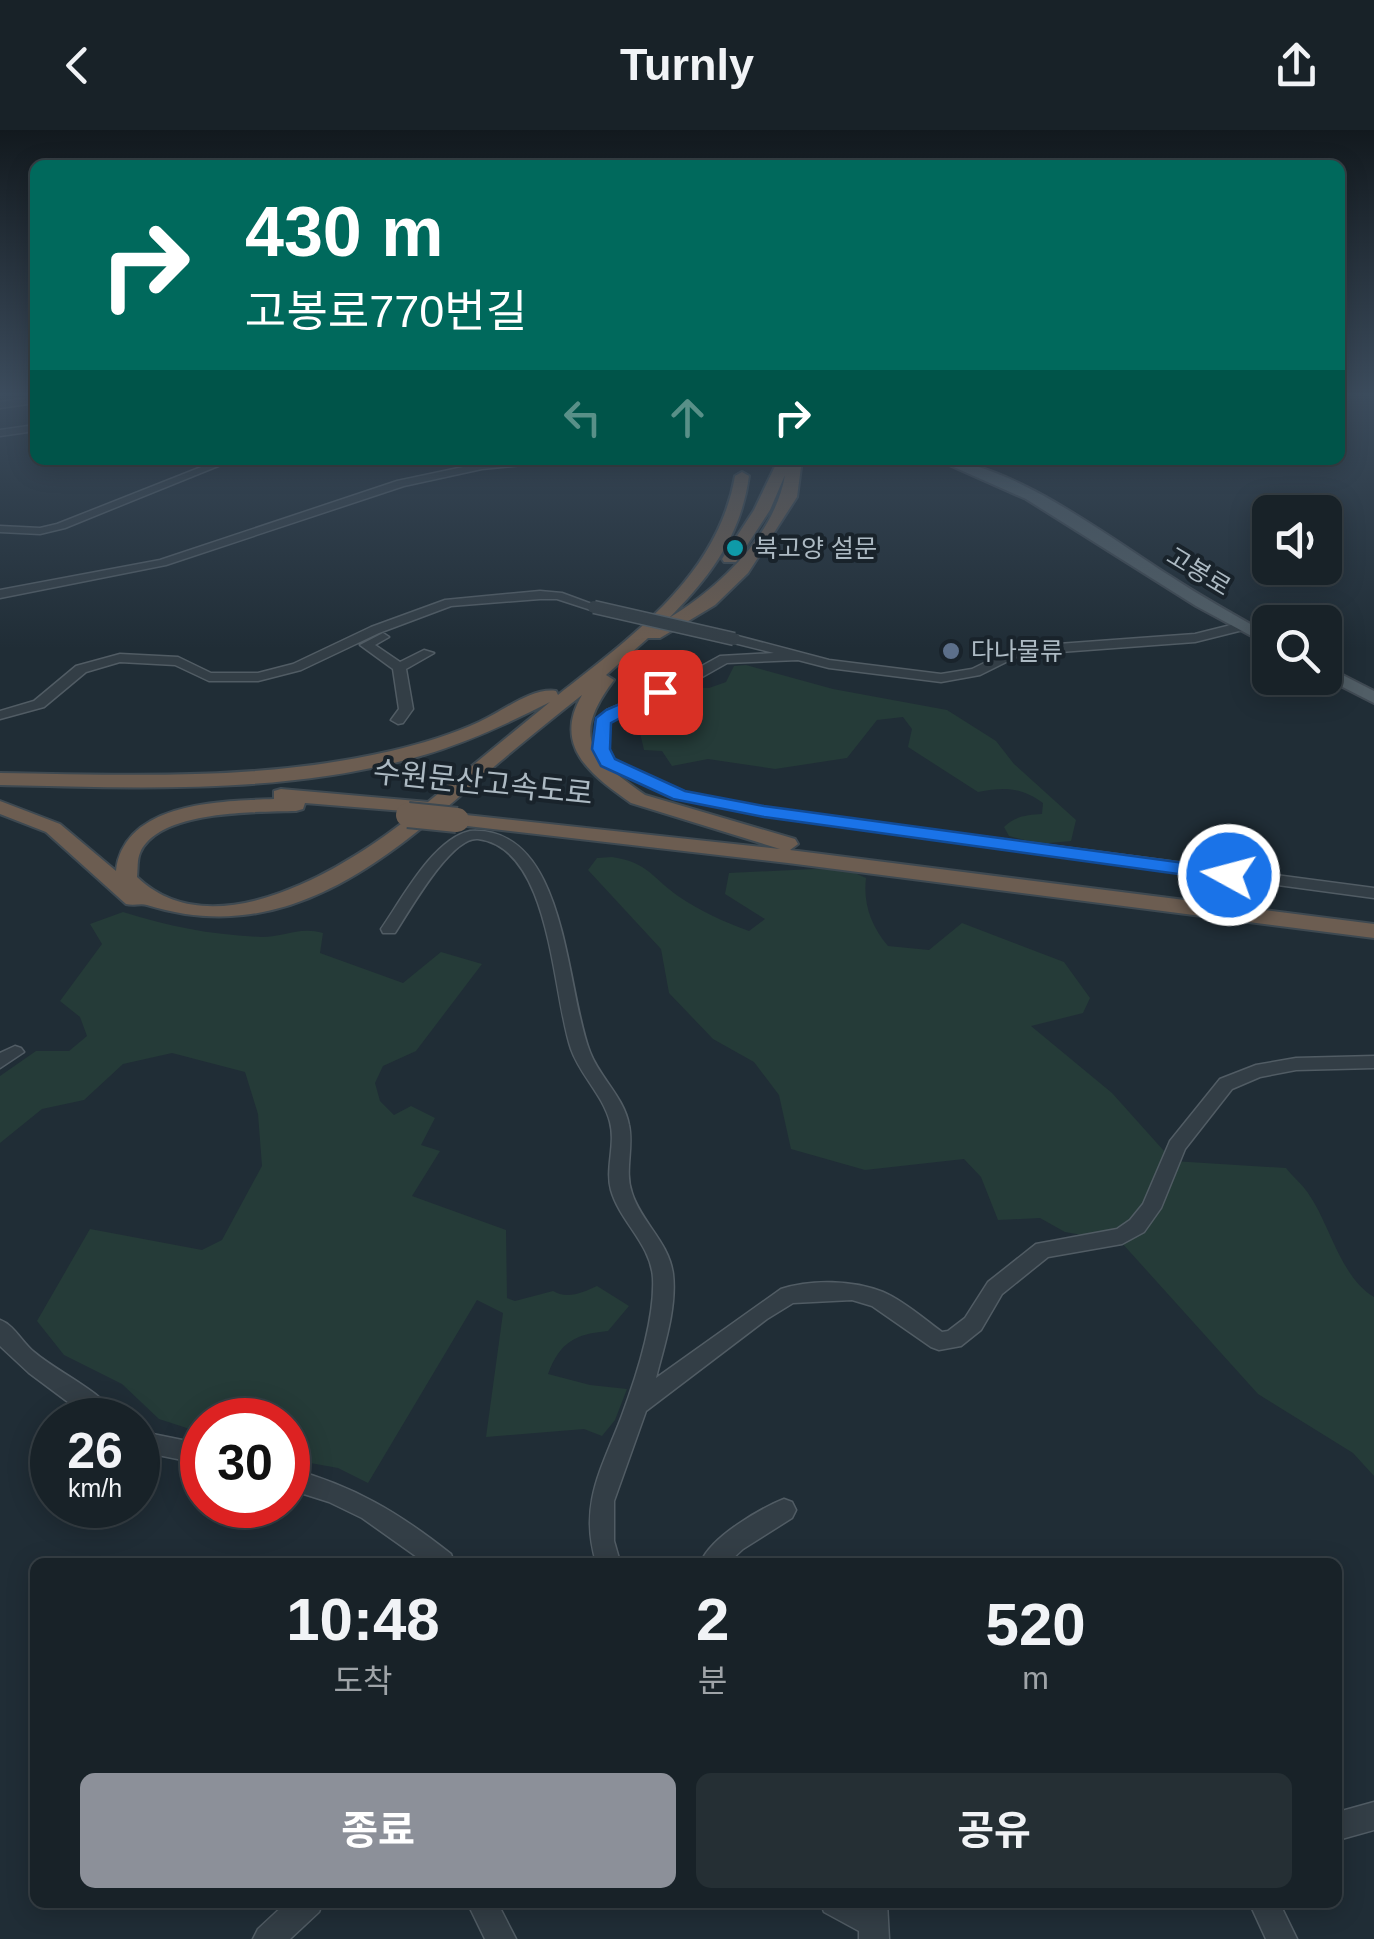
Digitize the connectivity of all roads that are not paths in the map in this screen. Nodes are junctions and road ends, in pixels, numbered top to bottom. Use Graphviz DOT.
graph roads {
  1 [pos="176,480"];
  2 [pos="412,480"];
  3 [pos="740,480"];
  4 [pos="768,480"];
  5 [pos="771,480"];
  6 [pos="792,480"];
  7 [pos="1003,480"];
  8 [pos="0,529"];
  9 [pos="0,594"];
  10 [pos="680,605"];
  11 [pos="396,621"];
  12 [pos="1243,626"];
  13 [pos="651,630"];
  14 [pos="1252,631"];
  15 [pos="428,653"];
  16 [pos="631,655"];
  17 [pos="798,656"];
  18 [pos="399,667"];
  19 [pos="1342,680"];
  20 [pos="1374,698"];
  21 [pos="0,715"];
  22 [pos="398,720"];
  23 [pos="0,779"];
  24 [pos="0,789"];
  25 [pos="296,806"];
  26 [pos="0,808"];
  27 [pos="414,811"];
  28 [pos="462,815"];
  29 [pos="801,848"];
  30 [pos="1374,893"];
  31 [pos="1374,923"];
  32 [pos="390,929"];
  33 [pos="1374,931"];
  34 [pos="1374,1062"];
  35 [pos="0,1329"];
  36 [pos="83,1398"];
  37 [pos="637,1404"];
  38 [pos="310,1484"];
  39 [pos="784,1510"];
  40 [pos="437,1558"];
  41 [pos="607,1558"];
  42 [pos="717,1558"];
  43 [pos="1374,1816"];
  44 [pos="1342,1825"];
  45 [pos="303,1908"];
  46 [pos="484,1908"];
  47 [pos="847,1908"];
  48 [pos="1267,1908"];
  49 [pos="874,1921"];
  50 [pos="268,1939"];
  51 [pos="501,1939"];
  52 [pos="1282,1939"];
  1 -- 8 [label="street"];
  2 -- 9 [label="street"];
  3 -- 10 [label="highway"];
  4 -- 10 [label="highway"];
  5 -- 13 [label="highway"];
  6 -- 10 [label="highway"];
  7 -- 12 [label="main road, 고봉로"];
  10 -- 13 [label="highway"];
  11 -- 17 [label="street, bridge"];
  11 -- 18 [label="street"];
  11 -- 21 [label="street"];
  12 -- 14 [label="main road, 고봉로"];
  12 -- 17 [label="street"];
  13 -- 16 [label="highway"];
  13 -- 23 [label="highway"];
  13 -- 25 [label="highway"];
  15 -- 18 [label="street"];
  16 -- 26 [label="highway"];
  16 -- 29 [label="highway"];
  17 -- 30 [label="street"];
  18 -- 22 [label="street"];
  19 -- 20 [label="main road"];
  23 -- 27 [label="highway, 수원문산고속도로"];
  24 -- 25 [label="highway, 수원문산고속도로"];
  25 -- 27 [label="highway, 수원문산고속도로"];
  27 -- 28 [label="highway, 수원문산고속도로, bridge"];
  28 -- 29 [label="highway, 수원문산고속도로"];
  28 -- 33 [label="highway, 수원문산고속도로"];
  29 -- 31 [label="highway, 수원문산고속도로"];
  32 -- 37 [label="street"];
  34 -- 37 [label="street"];
  35 -- 36 [label="street"];
  37 -- 41 [label="street"];
  38 -- 40 [label="street"];
  39 -- 42 [label="street"];
  43 -- 44 [label="street"];
  45 -- 50 [label="street"];
  46 -- 51 [label="street"];
  47 -- 49 [label="street"];
  48 -- 52 [label="street"];
}
